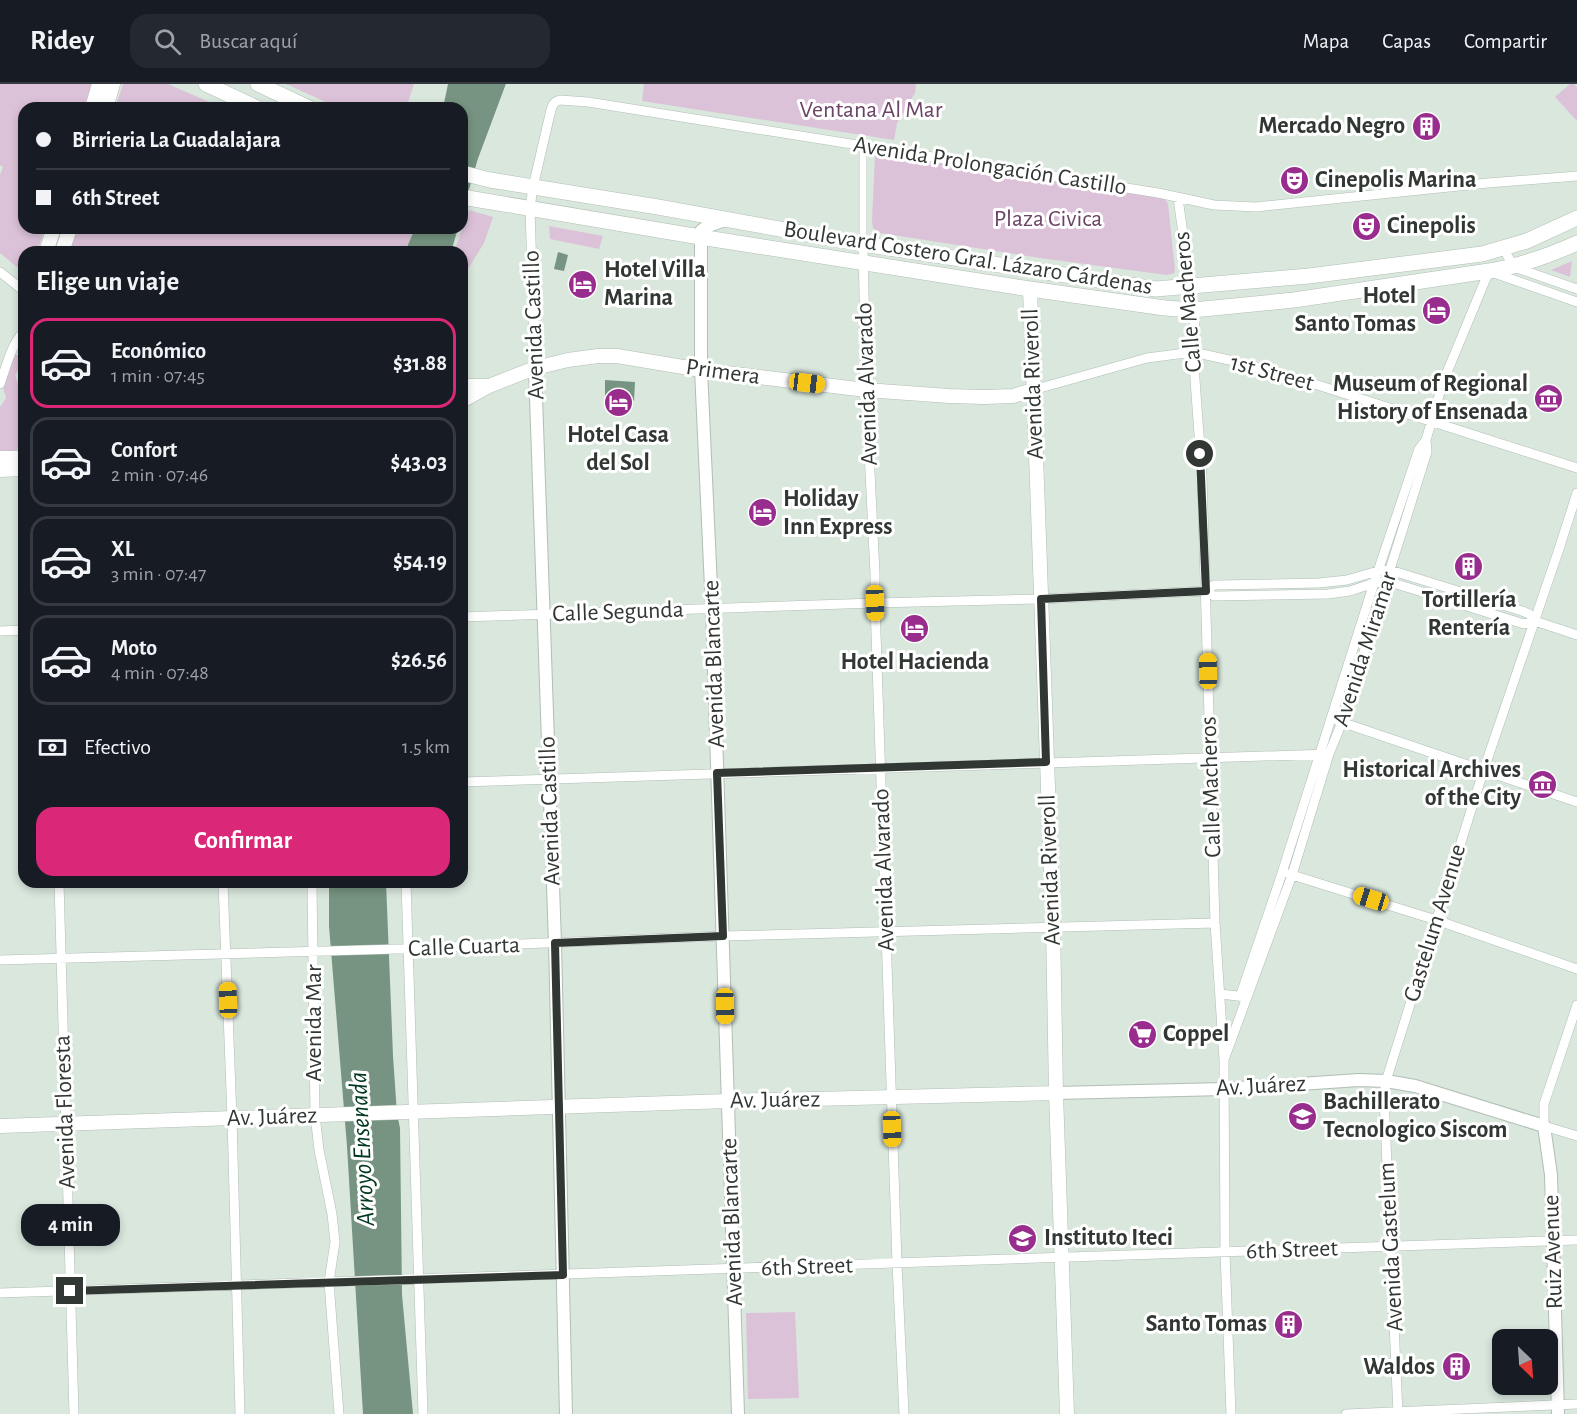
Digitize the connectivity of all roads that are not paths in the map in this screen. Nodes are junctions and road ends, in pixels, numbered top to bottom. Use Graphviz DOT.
graph roads {
  1 [pos="99,84"];
  2 [pos="113,84"];
  3 [pos="206,84"];
  4 [pos="258,84"];
  5 [pos="94,102"];
  6 [pos="108,102"];
  7 [pos="244,102"];
  8 [pos="296,102"];
  9 [pos="863,146"];
  10 [pos="468,174"];
  11 [pos="1577,176"];
  12 [pos="533,187"];
  13 [pos="468,198"];
  14 [pos="1178,198"];
  15 [pos="530,208"];
  16 [pos="1577,218"];
  17 [pos="727,220"];
  18 [pos="700,237"];
  19 [pos="1577,243"];
  20 [pos="863,244"];
  21 [pos="1503,248"];
  22 [pos="1482,254"];
  23 [pos="864,262"];
  24 [pos="1514,267"];
  25 [pos="1489,271"];
  26 [pos="0,272"];
  27 [pos="18,286"];
  28 [pos="1191,287"];
  29 [pos="1030,289"];
  30 [pos="1577,289"];
  31 [pos="1577,302"];
  32 [pos="1193,310"];
  33 [pos="18,340"];
  34 [pos="13,349"];
  35 [pos="18,350"];
  36 [pos="1193,352"];
  37 [pos="535,368"];
  38 [pos="701,370"];
  39 [pos="0,384"];
  40 [pos="866,390"];
  41 [pos="1033,390"];
  42 [pos="468,392"];
  43 [pos="1431,421"];
  44 [pos="1426,440"];
  45 [pos="0,458"];
  46 [pos="18,458"];
  47 [pos="1577,468"];
  48 [pos="18,469"];
  49 [pos="0,470"];
  50 [pos="1577,493"];
  51 [pos="1390,570"];
  52 [pos="1378,571"];
  53 [pos="1387,581"];
  54 [pos="1374,583"];
  55 [pos="1211,590"];
  56 [pos="1041,599"];
  57 [pos="875,603"];
  58 [pos="712,609"];
  59 [pos="544,615"];
  60 [pos="468,618"];
  61 [pos="1535,621"];
  62 [pos="18,630"];
  63 [pos="0,631"];
  64 [pos="1577,635"];
  65 [pos="1331,719"];
  66 [pos="1342,722"];
  67 [pos="1324,754"];
  68 [pos="1210,757"];
  69 [pos="1046,762"];
  70 [pos="880,768"];
  71 [pos="1484,770"];
  72 [pos="717,773"];
  73 [pos="549,779"];
  74 [pos="468,782"];
  75 [pos="1577,802"];
  76 [pos="1282,873"];
  77 [pos="1292,875"];
  78 [pos="59,888"];
  79 [pos="223,888"];
  80 [pos="312,888"];
  81 [pos="406,888"];
  82 [pos="1436,920"];
  83 [pos="1215,923"];
  84 [pos="1053,926"];
  85 [pos="886,933"];
  86 [pos="723,936"];
  87 [pos="555,943"];
  88 [pos="409,949"];
  89 [pos="314,951"];
  90 [pos="227,953"];
  91 [pos="61,958"];
  92 [pos="0,960"];
  93 [pos="1577,969"];
  94 [pos="1220,994"];
  95 [pos="1244,997"];
  96 [pos="1577,1005"];
  97 [pos="1224,1060"];
  98 [pos="1386,1081"];
  99 [pos="1224,1089"];
  100 [pos="1056,1093"];
  101 [pos="891,1097"];
  102 [pos="728,1101"];
  103 [pos="559,1108"];
  104 [pos="414,1112"];
  105 [pos="315,1115"];
  106 [pos="232,1118"];
  107 [pos="66,1124"];
  108 [pos="0,1126"];
  109 [pos="1544,1126"];
  110 [pos="1577,1136"];
  111 [pos="1577,1240"];
  112 [pos="1553,1241"];
  113 [pos="1391,1247"];
  114 [pos="1225,1252"];
  115 [pos="1061,1258"];
  116 [pos="897,1263"];
  117 [pos="733,1269"];
  118 [pos="563,1275"];
  119 [pos="417,1280"];
  120 [pos="333,1282"];
  121 [pos="236,1286"];
  122 [pos="70,1291"];
  123 [pos="0,1293"];
  124 [pos="1577,1404"];
  125 [pos="1558,1409"];
  126 [pos="1398,1413"];
  127 [pos="74,1414"];
  128 [pos="240,1414"];
  129 [pos="339,1414"];
  130 [pos="423,1414"];
  131 [pos="566,1414"];
  132 [pos="738,1414"];
  133 [pos="904,1414"];
  134 [pos="1067,1414"];
  135 [pos="1231,1414"];
  136 [pos="1346,1414"];
  1 -- 5 [label="main road"];
  2 -- 6 [label="main road"];
  3 -- 7 [label="highway"];
  4 -- 8 [label="highway"];
  9 -- 12 [label="street, Avenida Prolongación Castillo"];
  9 -- 14 [label="street, Avenida Prolongación Castillo"];
  9 -- 20 [label="street, Avenida Alvarado"];
  10 -- 12 [label="highway, Boulevard Costero Gral. Lázaro Cárdenas"];
  11 -- 14 [label="street, Avenida Prolongación Castillo"];
  12 -- 15 [label="street, Avenida Prolongación Castillo"];
  12 -- 17 [label="highway, Boulevard Costero Gral. Lázaro Cárdenas"];
  13 -- 15 [label="highway, Boulevard Costero Gral. Lázaro Cárdenas"];
  14 -- 28 [label="street, Calle Macheros"];
  15 -- 18 [label="highway, Boulevard Costero Gral. Lázaro Cárdenas"];
  15 -- 37 [label="street, Avenida Castillo"];
  16 -- 21 [label="highway, Boulevard Costero Gral. Lázaro Cárdenas"];
  17 -- 18 [label="street"];
  17 -- 20 [label="highway, Boulevard Costero Gral. Lázaro Cárdenas"];
  18 -- 23 [label="highway, Boulevard Costero Gral. Lázaro Cárdenas"];
  18 -- 38 [label="street, Avenida Blancarte"];
  19 -- 24 [label="highway, Boulevard Costero Gral. Lázaro Cárdenas"];
  20 -- 23 [label="street, Avenida Alvarado"];
  20 -- 28 [label="highway, Boulevard Costero Gral. Lázaro Cárdenas"];
  21 -- 22 [label="highway, Boulevard Costero Gral. Lázaro Cárdenas"];
  21 -- 24 [label="street"];
  22 -- 25 [label="street"];
  22 -- 28 [label="highway, Boulevard Costero Gral. Lázaro Cárdenas"];
  23 -- 29 [label="highway, Boulevard Costero Gral. Lázaro Cárdenas"];
  23 -- 40 [label="street, Avenida Alvarado"];
  24 -- 25 [label="highway, Boulevard Costero Gral. Lázaro Cárdenas"];
  24 -- 30 [label="street"];
  25 -- 31 [label="street"];
  25 -- 32 [label="highway, Boulevard Costero Gral. Lázaro Cárdenas"];
  25 -- 43 [label="street, Avenida Miramar"];
  26 -- 27 [label="street"];
  28 -- 32 [label="street, Calle Macheros"];
  29 -- 32 [label="highway, Boulevard Costero Gral. Lázaro Cárdenas"];
  29 -- 41 [label="main road, Avenida Riveroll"];
  32 -- 36 [label="street, Calle Macheros"];
  33 -- 34 [label="street"];
  34 -- 35 [label="street"];
  34 -- 39 [label="street"];
  36 -- 41 [label="street, 1st Street"];
  36 -- 43 [label="street, 1st Street"];
  36 -- 55 [label="street, Calle Macheros"];
  37 -- 38 [label="main road, Primera"];
  37 -- 42 [label="main road, Primera"];
  37 -- 59 [label="street, Avenida Castillo"];
  38 -- 40 [label="main road, Primera"];
  38 -- 58 [label="street, Avenida Blancarte"];
  40 -- 41 [label="main road, Primera"];
  40 -- 57 [label="street, Avenida Alvarado"];
  41 -- 56 [label="main road, Avenida Riveroll"];
  43 -- 44 [label="street, Avenida Miramar"];
  43 -- 47 [label="street, 1st Street"];
  44 -- 51 [label="street, Avenida Miramar"];
  44 -- 52 [label="street, Avenida Miramar"];
  45 -- 46 [label="main road"];
  48 -- 49 [label="main road"];
  50 -- 61 [label="street, Gastelum Avenue"];
  51 -- 52 [label="street, Calle Segunda"];
  51 -- 53 [label="street, Avenida Miramar"];
  51 -- 61 [label="street, Calle Segunda"];
  52 -- 54 [label="street, Avenida Miramar"];
  52 -- 55 [label="street, Calle Segunda"];
  53 -- 54 [label="street, Calle Segunda"];
  53 -- 61 [label="street, Calle Segunda"];
  53 -- 66 [label="street, Avenida Miramar"];
  54 -- 55 [label="street, Calle Segunda"];
  54 -- 65 [label="street, Avenida Miramar"];
  55 -- 56 [label="street, Calle Segunda"];
  55 -- 68 [label="street, Calle Macheros"];
  56 -- 57 [label="street, Calle Segunda"];
  56 -- 69 [label="main road, Avenida Riveroll"];
  57 -- 58 [label="street, Calle Segunda"];
  57 -- 70 [label="street, Avenida Alvarado"];
  58 -- 59 [label="street, Calle Segunda"];
  58 -- 72 [label="street, Avenida Blancarte"];
  59 -- 60 [label="street, Calle Segunda"];
  59 -- 73 [label="street, Avenida Castillo"];
  61 -- 64 [label="street, Calle Segunda"];
  61 -- 71 [label="street, Gastelum Avenue"];
  62 -- 63 [label="street"];
  65 -- 66 [label="street"];
  65 -- 67 [label="street, Avenida Miramar"];
  66 -- 67 [label="street, Avenida Miramar"];
  66 -- 71 [label="street"];
  67 -- 68 [label="street"];
  67 -- 76 [label="street, Avenida Miramar"];
  67 -- 77 [label="street, Avenida Miramar"];
  68 -- 69 [label="street"];
  68 -- 83 [label="street, Calle Macheros"];
  69 -- 70 [label="street"];
  69 -- 84 [label="main road, Avenida Riveroll"];
  70 -- 72 [label="street"];
  70 -- 85 [label="street, Avenida Alvarado"];
  71 -- 75 [label="street"];
  71 -- 82 [label="street, Gastelum Avenue"];
  72 -- 73 [label="street"];
  72 -- 86 [label="street, Avenida Blancarte"];
  73 -- 74 [label="street"];
  73 -- 87 [label="street, Avenida Castillo"];
  76 -- 77 [label="street"];
  76 -- 95 [label="street, Avenida Miramar"];
  77 -- 82 [label="street"];
  77 -- 95 [label="street, Avenida Miramar"];
  78 -- 91 [label="street, Avenida Floresta"];
  79 -- 90 [label="street"];
  80 -- 89 [label="street, Avenida Mar"];
  81 -- 88 [label="street"];
  82 -- 93 [label="street"];
  82 -- 98 [label="street, Gastelum Avenue"];
  83 -- 84 [label="street, Calle Cuarta"];
  83 -- 94 [label="street, Calle Macheros"];
  84 -- 85 [label="street, Calle Cuarta"];
  84 -- 100 [label="main road, Avenida Riveroll"];
  85 -- 86 [label="street, Calle Cuarta"];
  85 -- 101 [label="street, Avenida Alvarado"];
  86 -- 87 [label="street, Calle Cuarta"];
  86 -- 102 [label="street, Avenida Blancarte"];
  87 -- 88 [label="street, Calle Cuarta"];
  87 -- 103 [label="street, Avenida Castillo"];
  88 -- 89 [label="street, Calle Cuarta"];
  88 -- 104 [label="street"];
  89 -- 90 [label="street, Calle Cuarta"];
  89 -- 105 [label="street, Avenida Mar"];
  90 -- 91 [label="street, Calle Cuarta"];
  90 -- 106 [label="street"];
  91 -- 92 [label="street, Calle Cuarta"];
  91 -- 107 [label="street, Avenida Floresta"];
  94 -- 95 [label="street"];
  94 -- 97 [label="street, Calle Macheros"];
  95 -- 97 [label="street, Avenida Miramar"];
  96 -- 109 [label="street"];
  97 -- 99 [label="street, Calle Macheros"];
  98 -- 99 [label="street, Av. Juárez"];
  98 -- 109 [label="street, Av. Juárez"];
  98 -- 113 [label="street, Avenida Gastelum"];
  99 -- 100 [label="street, Av. Juárez"];
  99 -- 114 [label="street"];
  100 -- 101 [label="main road, Av. Juárez"];
  100 -- 115 [label="main road, Avenida Riveroll"];
  101 -- 102 [label="main road, Av. Juárez"];
  101 -- 116 [label="street, Avenida Alvarado"];
  102 -- 103 [label="main road, Av. Juárez"];
  102 -- 117 [label="street, Avenida Blancarte"];
  103 -- 104 [label="main road, Av. Juárez"];
  103 -- 118 [label="street, Avenida Castillo"];
  104 -- 105 [label="main road, Av. Juárez"];
  104 -- 119 [label="street"];
  105 -- 106 [label="main road, Av. Juárez"];
  105 -- 120 [label="street, Avenida Mar"];
  106 -- 107 [label="main road, Av. Juárez"];
  106 -- 121 [label="street"];
  107 -- 108 [label="main road, Av. Juárez"];
  107 -- 122 [label="street, Avenida Floresta"];
  109 -- 110 [label="street"];
  109 -- 112 [label="street, Ruiz Avenue"];
  111 -- 112 [label="street, 6th Street"];
  112 -- 113 [label="street, 6th Street"];
  112 -- 125 [label="street, Ruiz Avenue"];
  113 -- 114 [label="street, 6th Street"];
  113 -- 126 [label="street, Avenida Gastelum"];
  114 -- 115 [label="street, 6th Street"];
  114 -- 135 [label="street"];
  115 -- 116 [label="street, 6th Street"];
  115 -- 134 [label="main road, Avenida Riveroll"];
  116 -- 117 [label="street, 6th Street"];
  116 -- 133 [label="street, Avenida Alvarado"];
  117 -- 118 [label="street, 6th Street"];
  117 -- 132 [label="street, Avenida Blancarte"];
  118 -- 119 [label="street, 6th Street"];
  118 -- 131 [label="street, Avenida Castillo"];
  119 -- 120 [label="street, 6th Street"];
  119 -- 130 [label="street"];
  120 -- 121 [label="street, 6th Street"];
  120 -- 129 [label="street, Avenida Mar"];
  121 -- 122 [label="street, 6th Street"];
  121 -- 128 [label="street"];
  122 -- 123 [label="street, 6th Street"];
  122 -- 127 [label="street, Avenida Floresta"];
  124 -- 125 [label="street"];
  125 -- 126 [label="street"];
  126 -- 136 [label="street"];
}
